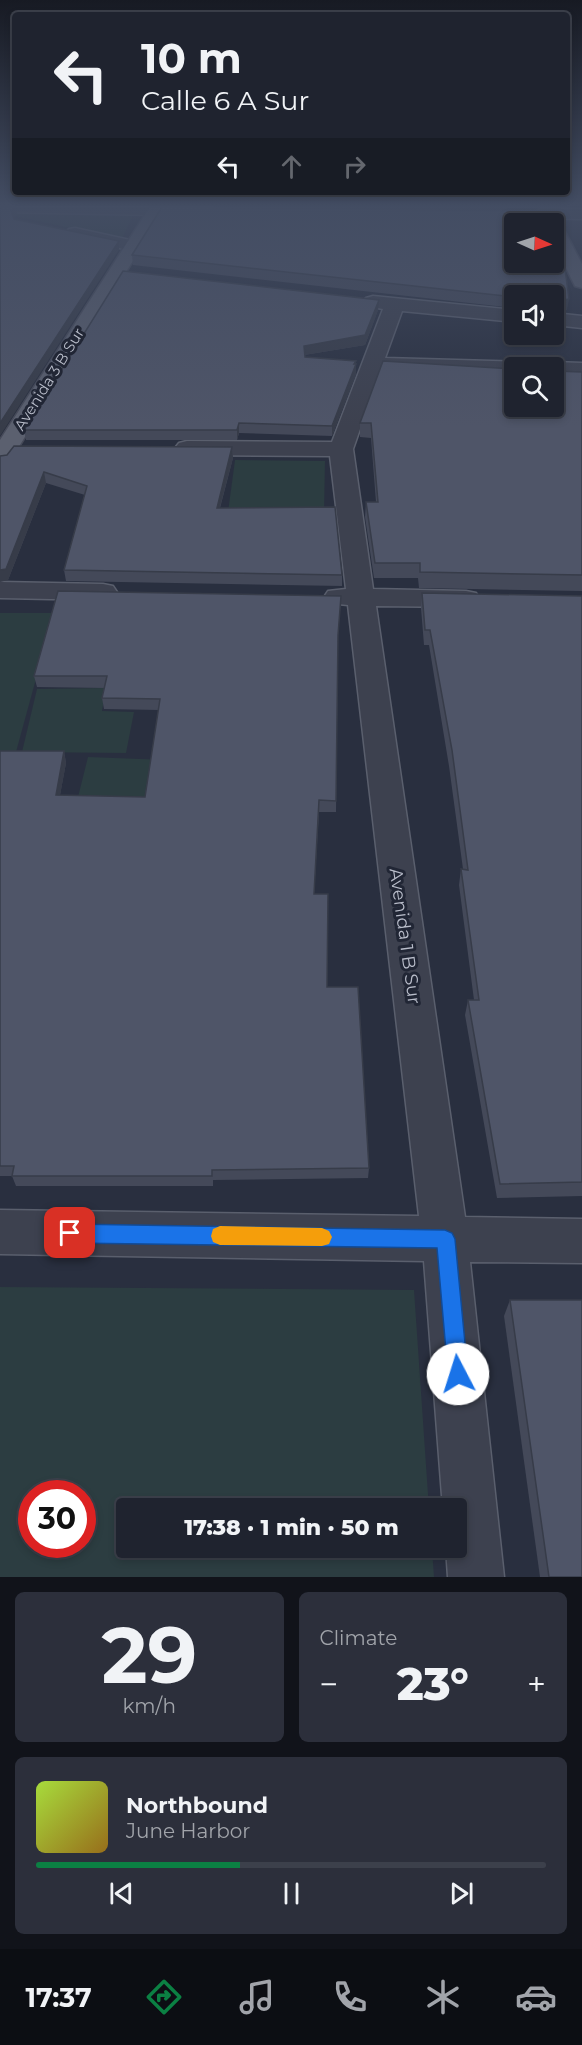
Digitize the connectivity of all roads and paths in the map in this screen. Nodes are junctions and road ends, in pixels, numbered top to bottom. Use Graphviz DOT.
graph roads {
  1 [pos="112,281"];
  2 [pos="360,300"];
  3 [pos="395,304"];
  4 [pos="504,315"];
  5 [pos="564,321"];
  6 [pos="582,322"];
  7 [pos="374,362"];
  8 [pos="504,367"];
  9 [pos="564,368"];
  10 [pos="582,369"];
  11 [pos="31,447"];
  12 [pos="162,448"];
  13 [pos="341,449"];
  14 [pos="4,452"];
  15 [pos="0,590"];
  16 [pos="128,592"];
  17 [pos="314,596"];
  18 [pos="360,597"];
  19 [pos="489,599"];
  20 [pos="0,1232"];
  21 [pos="445,1239"];
  22 [pos="582,1242"];
  23 [pos="476,1577"];
  1 -- 14 [label="main road, Avenida 3 B Sur"];
  2 -- 3 [label="street"];
  3 -- 4 [label="street"];
  3 -- 7 [label="street, Avenida 1 B Sur"];
  5 -- 6 [label="street"];
  7 -- 8 [label="street"];
  7 -- 13 [label="street, Avenida 1 B Sur"];
  9 -- 10 [label="street"];
  11 -- 14 [label="street"];
  12 -- 13 [label="street"];
  13 -- 18 [label="street, Avenida 1 B Sur"];
  15 -- 16 [label="street"];
  17 -- 18 [label="street"];
  18 -- 19 [label="street"];
  18 -- 21 [label="street, Avenida 1 B Sur"];
  20 -- 21 [label="street"];
  21 -- 22 [label="street"];
  21 -- 23 [label="street, Avenida 1 B Sur"];
}
